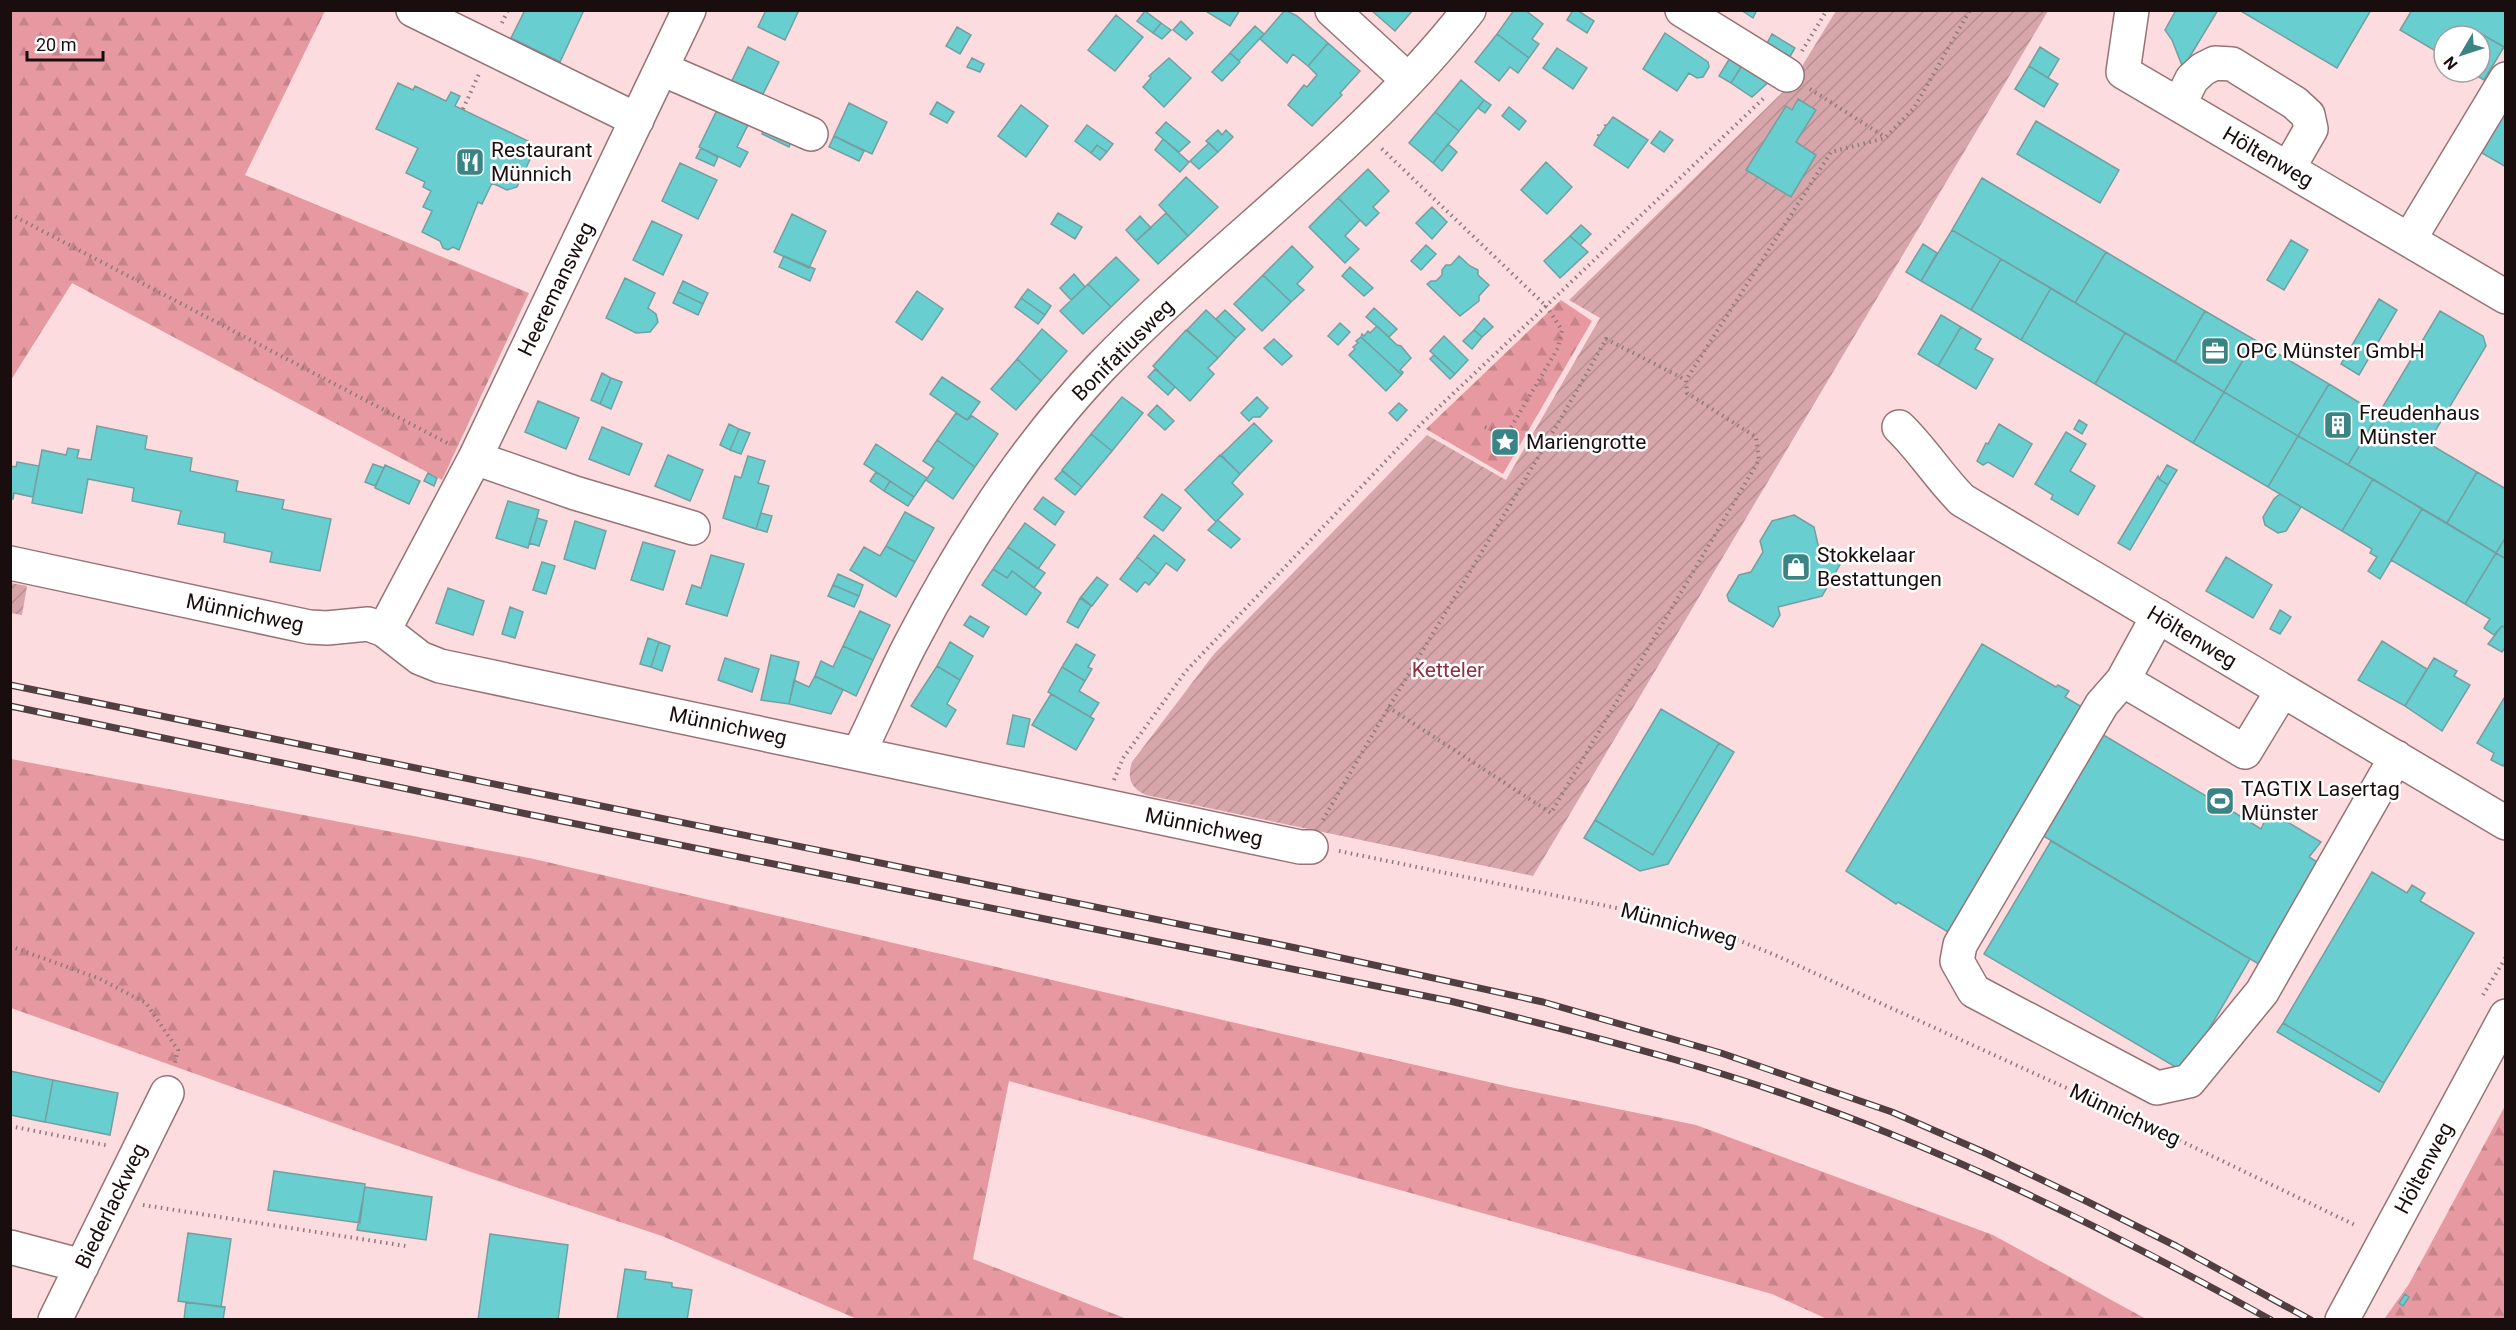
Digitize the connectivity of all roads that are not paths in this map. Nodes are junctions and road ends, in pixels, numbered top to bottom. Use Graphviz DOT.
graph roads {
  1 [pos="413,10"];
  2 [pos="689,10"];
  3 [pos="1332,10"];
  4 [pos="1469,10"];
  5 [pos="1682,10"];
  6 [pos="2132,10"];
  7 [pos="662,69"];
  8 [pos="1787,75"];
  9 [pos="2505,79"];
  10 [pos="1408,80"];
  11 [pos="2179,105"];
  12 [pos="637,120"];
  13 [pos="811,134"];
  14 [pos="2288,169"];
  15 [pos="2409,240"];
  16 [pos="2505,297"];
  17 [pos="1899,427"];
  18 [pos="475,458"];
  19 [pos="693,528"];
  20 [pos="10,563"];
  21 [pos="2158,616"];
  22 [pos="384,630"];
  23 [pos="2123,680"];
  24 [pos="2282,691"];
  25 [pos="858,754"];
  26 [pos="2396,758"];
  27 [pos="2505,823"];
  28 [pos="1311,847"];
  29 [pos="2505,1016"];
  30 [pos="167,1093"];
  31 [pos="10,1247"];
  32 [pos="82,1266"];
  33 [pos="55,1320"];
  34 [pos="2342,1320"];
  1 -- 12 [label="street"];
  2 -- 7 [label="street, Heeremansweg"];
  3 -- 10 [label="street"];
  4 -- 10 [label="street, Bonifatiusweg"];
  5 -- 8 [label="street"];
  6 -- 11 [label="street, Höltenweg"];
  7 -- 12 [label="street, Heeremansweg"];
  7 -- 13 [label="street"];
  9 -- 15 [label="street"];
  10 -- 25 [label="street, Bonifatiusweg"];
  11 -- 14 [label="street, Höltenweg"];
  11 -- 14 [label="street"];
  12 -- 18 [label="street, Heeremansweg"];
  14 -- 15 [label="street, Höltenweg"];
  15 -- 16 [label="street, Höltenweg"];
  17 -- 21 [label="street, Höltenweg"];
  18 -- 19 [label="street"];
  18 -- 22 [label="street, Heeremansweg"];
  20 -- 22 [label="street, Münnichweg"];
  21 -- 23 [label="street"];
  21 -- 24 [label="street, Höltenweg"];
  22 -- 25 [label="street, Münnichweg"];
  23 -- 24 [label="street"];
  23 -- 26 [label="street"];
  24 -- 26 [label="street, Höltenweg"];
  25 -- 28 [label="street, Münnichweg"];
  26 -- 27 [label="street, Höltenweg"];
  29 -- 34 [label="street, Höltenweg"];
  30 -- 32 [label="street, Biederlackweg"];
  31 -- 32 [label="street"];
  32 -- 33 [label="street, Biederlackweg"];
}
